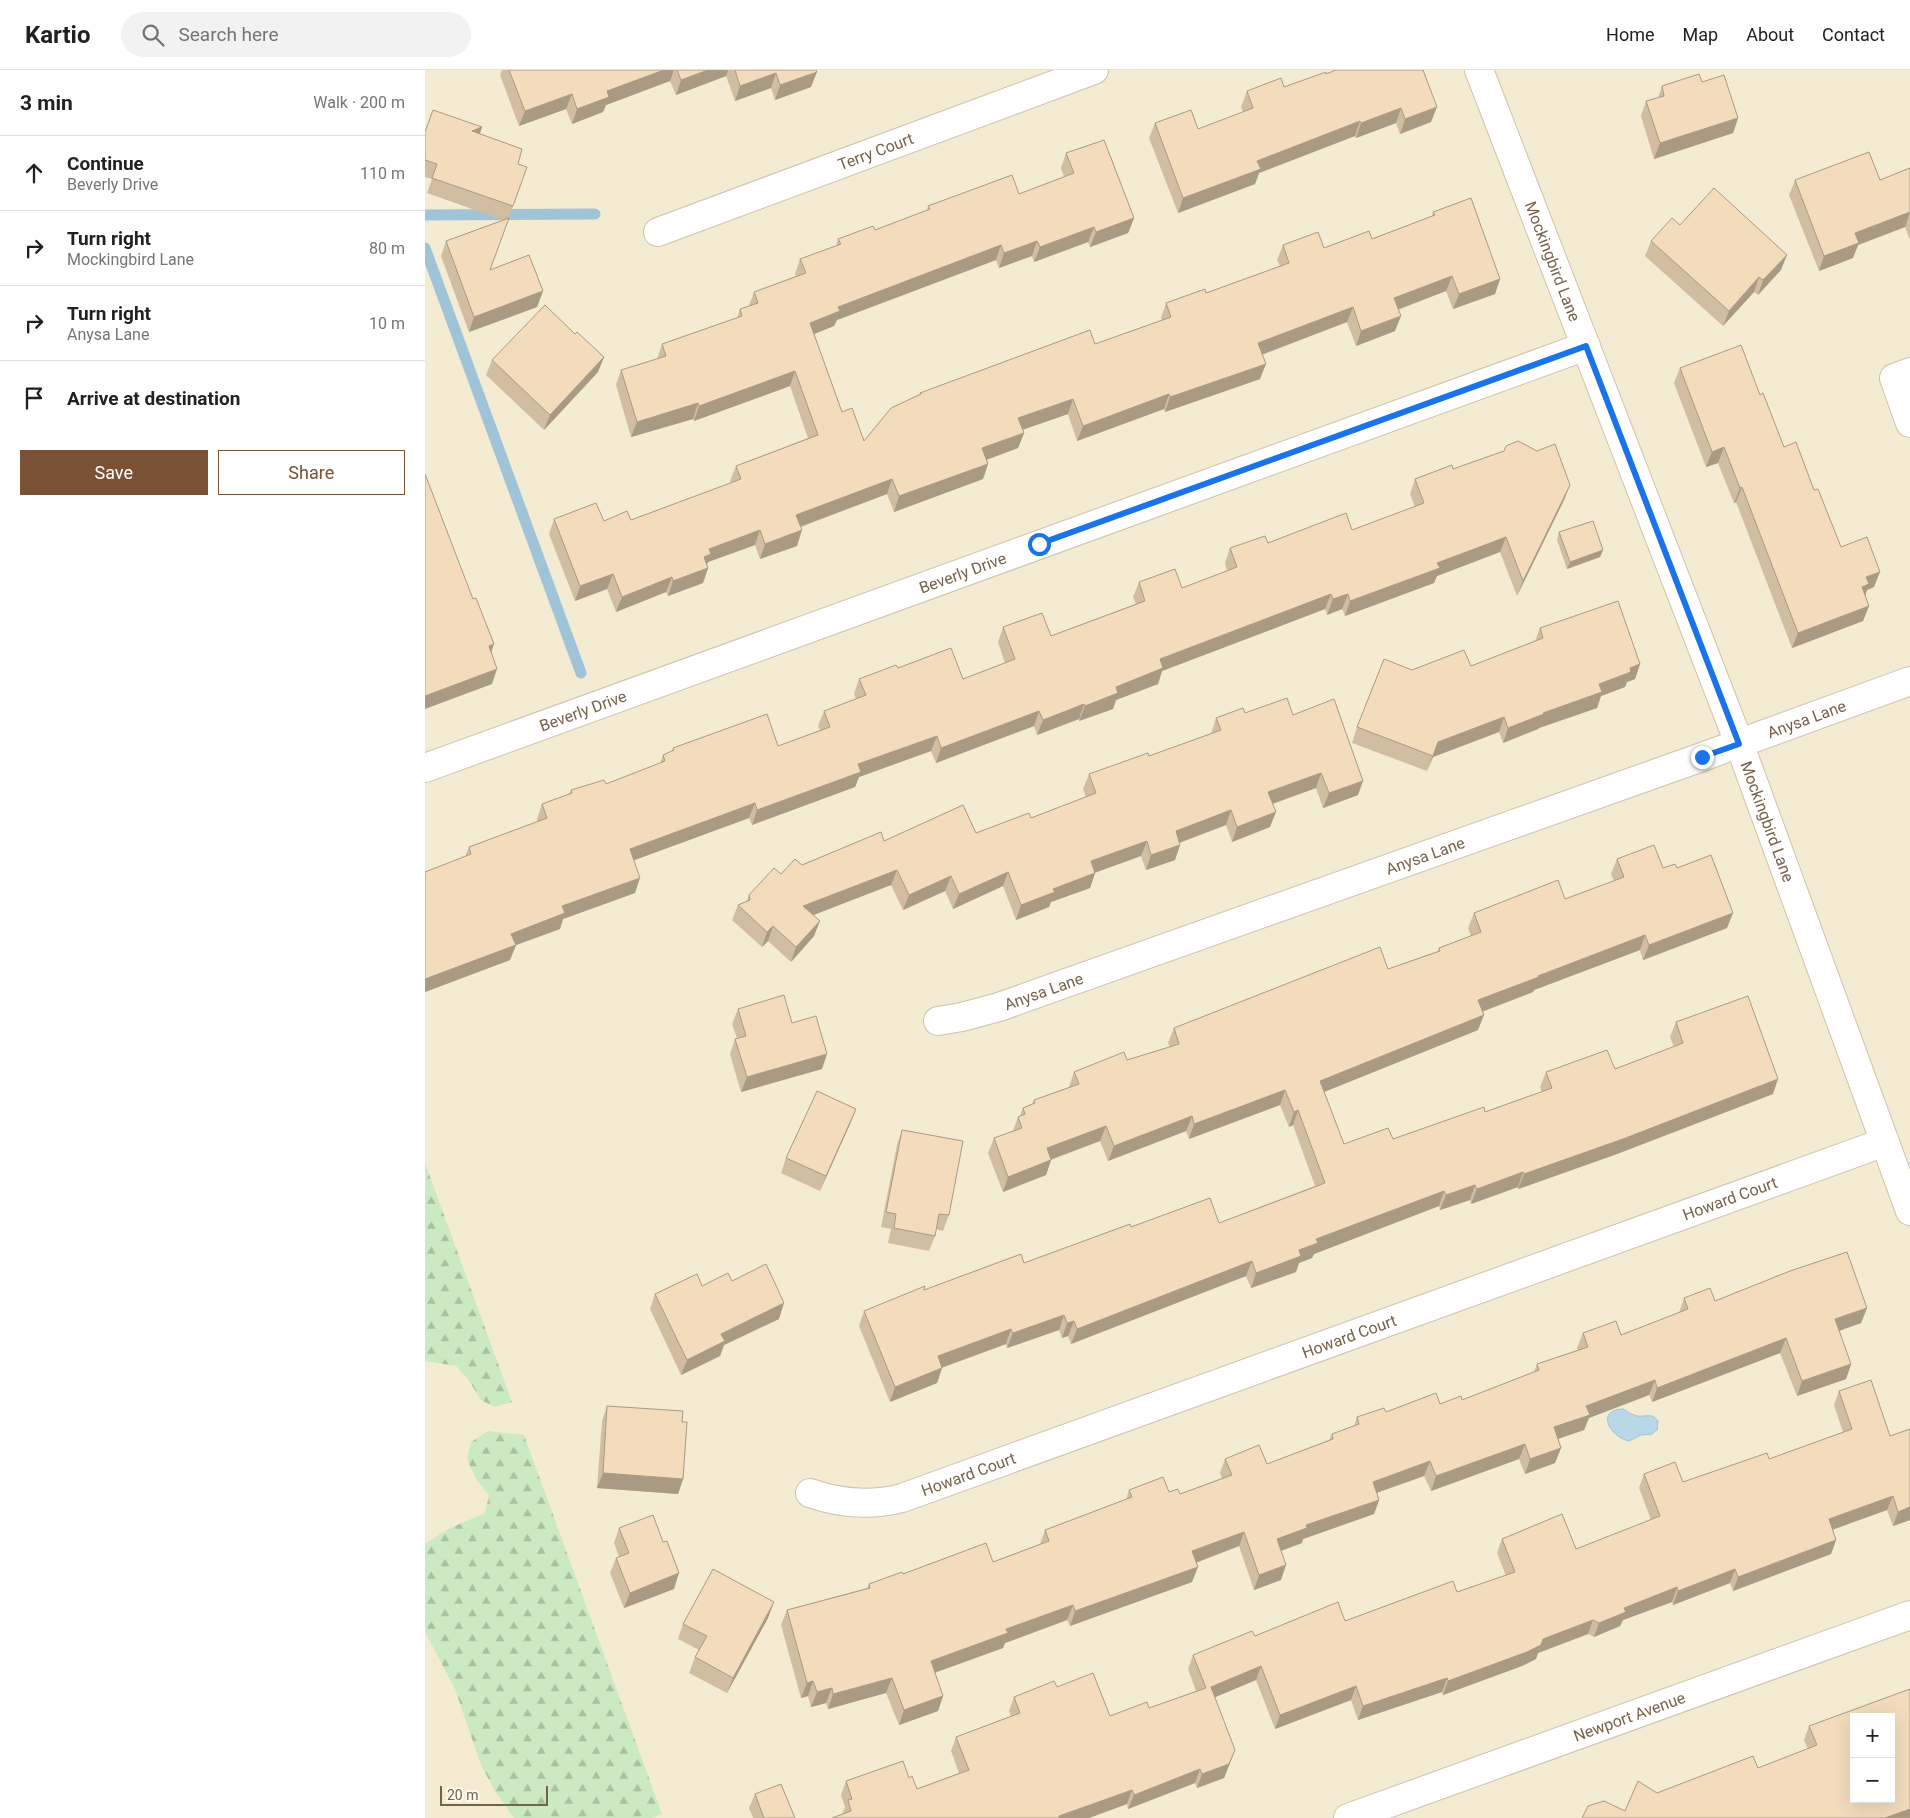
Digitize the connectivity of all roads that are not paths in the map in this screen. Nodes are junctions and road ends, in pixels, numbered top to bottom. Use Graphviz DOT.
graph roads {
  1 [pos="1094,70"];
  2 [pos="1479,70"];
  3 [pos="658,232"];
  4 [pos="1586,346"];
  5 [pos="1910,372"];
  6 [pos="1910,423"];
  7 [pos="1910,681"];
  8 [pos="1739,744"];
  9 [pos="425,768"];
  10 [pos="938,1021"];
  11 [pos="1885,1142"];
  12 [pos="1910,1210"];
  13 [pos="810,1493"];
  14 [pos="1910,1615"];
  15 [pos="1348,1818"];
  1 -- 3 [label="street, Terry Court"];
  2 -- 4 [label="street, Mockingbird Lane"];
  4 -- 8 [label="street, Mockingbird Lane"];
  4 -- 9 [label="street, Beverly Drive"];
  5 -- 6 [label="street"];
  7 -- 8 [label="street, Anysa Lane"];
  8 -- 10 [label="street, Anysa Lane"];
  8 -- 11 [label="street, Mockingbird Lane"];
  11 -- 12 [label="street, Mockingbird Lane"];
  11 -- 13 [label="street, Howard Court"];
  14 -- 15 [label="street, Newport Avenue"];
}
